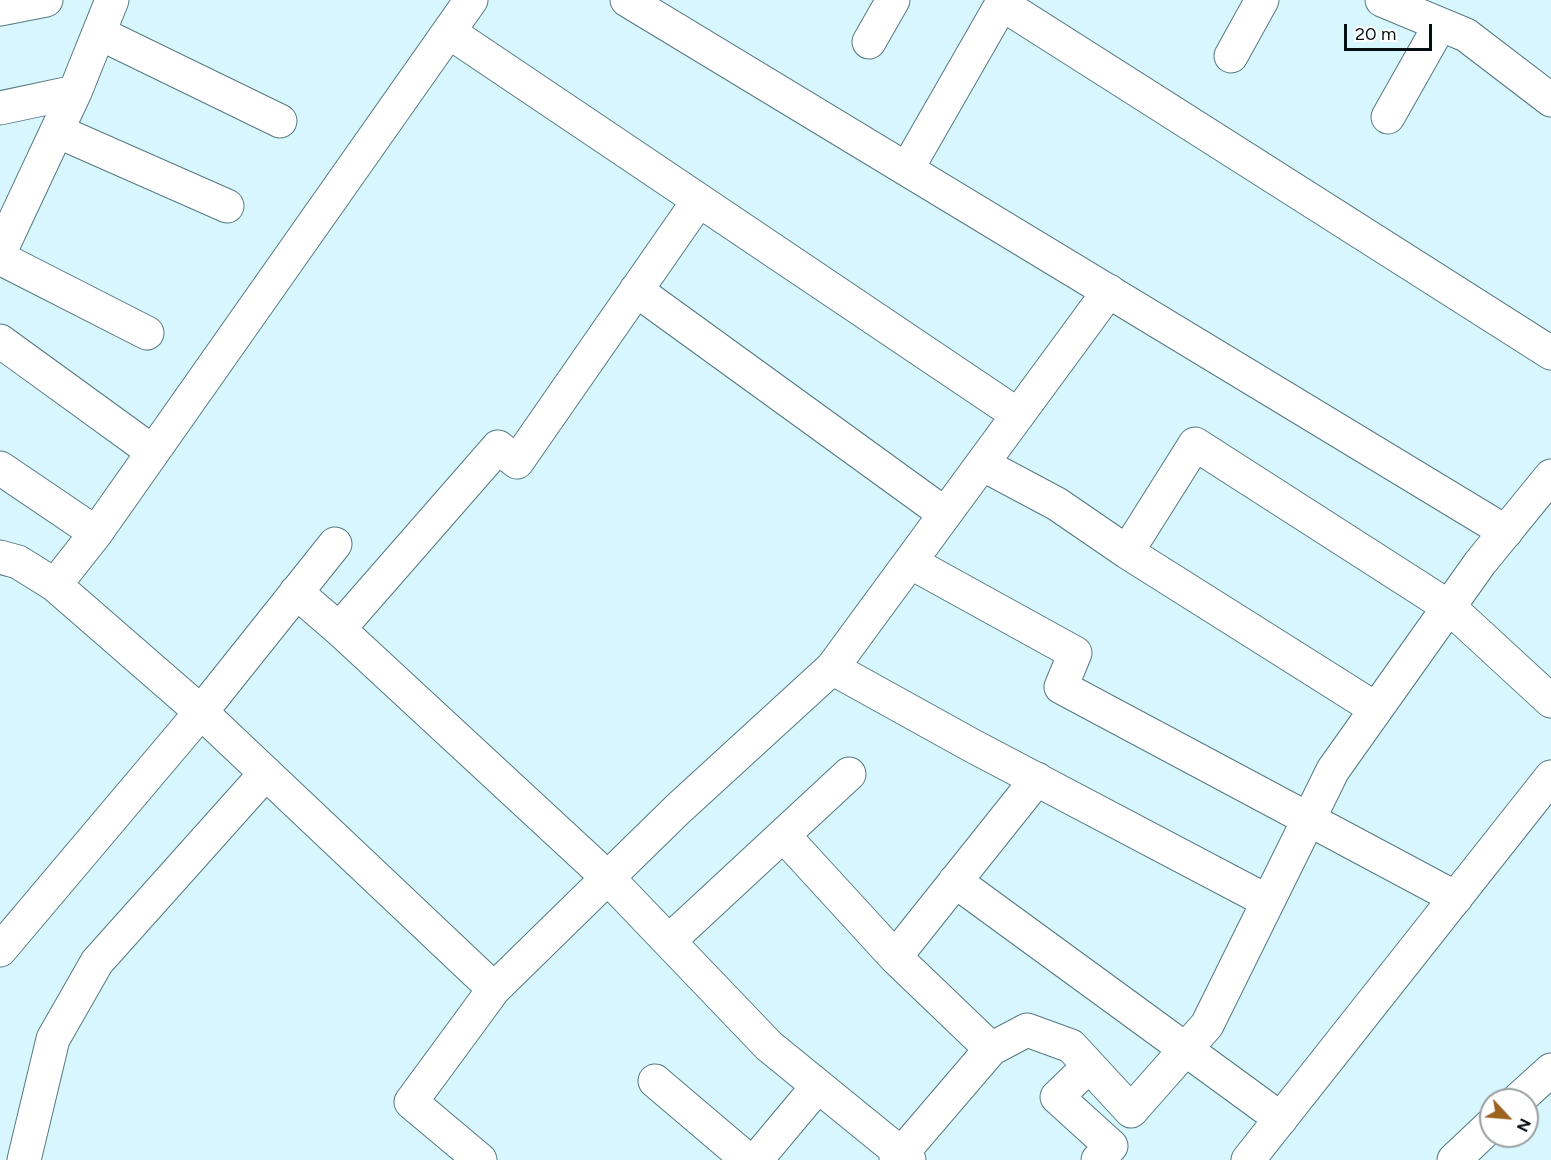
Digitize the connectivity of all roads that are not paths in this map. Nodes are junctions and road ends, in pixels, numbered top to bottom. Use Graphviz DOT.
graph roads {
  1 [pos="46,0"];
  2 [pos="112,0"];
  3 [pos="471,0"];
  4 [pos="627,0"];
  5 [pos="893,0"];
  6 [pos="1262,0"];
  7 [pos="1382,0"];
  8 [pos="1003,2"];
  9 [pos="0,9"];
  10 [pos="1440,25"];
  11 [pos="449,32"];
  12 [pos="99,33"];
  13 [pos="869,42"];
  14 [pos="1231,56"];
  15 [pos="75,92"];
  16 [pos="1551,100"];
  17 [pos="0,108"];
  18 [pos="1388,117"];
  19 [pos="280,122"];
  20 [pos="57,131"];
  21 [pos="907,169"];
  22 [pos="699,200"];
  23 [pos="227,206"];
  24 [pos="0,252"];
  25 [pos="0,258"];
  26 [pos="636,290"];
  27 [pos="1109,291"];
  28 [pos="147,333"];
  29 [pos="0,341"];
  30 [pos="1551,353"];
  31 [pos="1018,415"];
  32 [pos="153,452"];
  33 [pos="982,464"];
  34 [pos="0,468"];
  35 [pos="1551,476"];
  36 [pos="945,514"];
  37 [pos="1506,532"];
  38 [pos="96,533"];
  39 [pos="335,544"];
  40 [pos="1127,552"];
  41 [pos="0,557"];
  42 [pos="910,562"];
  43 [pos="55,585"];
  44 [pos="296,592"];
  45 [pos="1449,607"];
  46 [pos="339,629"];
  47 [pos="832,668"];
  48 [pos="1551,701"];
  49 [pos="1376,709"];
  50 [pos="201,712"];
  51 [pos="266,773"];
  52 [pos="849,774"];
  53 [pos="1551,777"];
  54 [pos="1036,779"];
  55 [pos="1308,819"];
  56 [pos="784,836"];
  57 [pos="608,878"];
  58 [pos="955,881"];
  59 [pos="1456,898"];
  60 [pos="1267,901"];
  61 [pos="669,941"];
  62 [pos="0,950"];
  63 [pos="895,957"];
  64 [pos="494,989"];
  65 [pos="991,1049"];
  66 [pos="1186,1049"];
  67 [pos="1089,1066"];
  68 [pos="1551,1070"];
  69 [pos="655,1081"];
  70 [pos="818,1086"];
  71 [pos="1531,1088"];
  72 [pos="1281,1119"];
  73 [pos="1479,1136"];
  74 [pos="902,1158"];
  75 [pos="24,1160"];
  76 [pos="480,1160"];
  77 [pos="748,1160"];
  78 [pos="756,1160"];
  79 [pos="1098,1160"];
  80 [pos="1248,1160"];
  81 [pos="1454,1160"];
  1 -- 9 [label="street"];
  2 -- 12 [label="street"];
  3 -- 11 [label="street"];
  4 -- 21 [label="street"];
  5 -- 13 [label="street"];
  6 -- 14 [label="street"];
  7 -- 10 [label="street"];
  8 -- 21 [label="street"];
  8 -- 30 [label="street"];
  10 -- 16 [label="street"];
  10 -- 18 [label="street"];
  11 -- 22 [label="street"];
  11 -- 32 [label="street"];
  12 -- 15 [label="street"];
  12 -- 19 [label="street"];
  15 -- 17 [label="street"];
  15 -- 20 [label="street"];
  20 -- 23 [label="street"];
  20 -- 24 [label="street"];
  21 -- 27 [label="street"];
  22 -- 26 [label="street"];
  22 -- 31 [label="street"];
  25 -- 28 [label="street"];
  26 -- 36 [label="street"];
  26 -- 46 [label="street"];
  27 -- 31 [label="street"];
  27 -- 37 [label="street"];
  29 -- 32 [label="street"];
  31 -- 33 [label="street"];
  32 -- 38 [label="street"];
  33 -- 36 [label="street"];
  33 -- 40 [label="street"];
  34 -- 38 [label="street"];
  35 -- 37 [label="street"];
  36 -- 42 [label="street"];
  37 -- 45 [label="street"];
  38 -- 43 [label="street"];
  39 -- 44 [label="street"];
  40 -- 45 [label="street"];
  40 -- 49 [label="street"];
  41 -- 43 [label="street"];
  42 -- 47 [label="street"];
  42 -- 55 [label="street"];
  43 -- 50 [label="street"];
  44 -- 46 [label="street"];
  44 -- 50 [label="street"];
  45 -- 48 [label="street"];
  45 -- 49 [label="street"];
  46 -- 57 [label="street"];
  47 -- 54 [label="street"];
  47 -- 57 [label="street"];
  49 -- 55 [label="street"];
  50 -- 51 [label="street"];
  50 -- 62 [label="street"];
  51 -- 64 [label="street"];
  51 -- 75 [label="street"];
  52 -- 56 [label="street"];
  53 -- 59 [label="street"];
  54 -- 58 [label="street"];
  54 -- 60 [label="street"];
  55 -- 59 [label="street"];
  55 -- 60 [label="street"];
  56 -- 61 [label="street"];
  56 -- 63 [label="street"];
  57 -- 61 [label="street"];
  57 -- 64 [label="street"];
  58 -- 63 [label="street"];
  58 -- 66 [label="street"];
  59 -- 72 [label="street"];
  60 -- 66 [label="street"];
  61 -- 70 [label="street"];
  63 -- 65 [label="street"];
  64 -- 76 [label="street"];
  65 -- 67 [label="street"];
  65 -- 74 [label="street"];
  66 -- 67 [label="street"];
  66 -- 72 [label="street"];
  67 -- 79 [label="street"];
  68 -- 71 [label="street"];
  69 -- 77 [label="street"];
  70 -- 74 [label="street"];
  70 -- 78 [label="street"];
  72 -- 80 [label="street"];
  73 -- 81 [label="street"];
}
